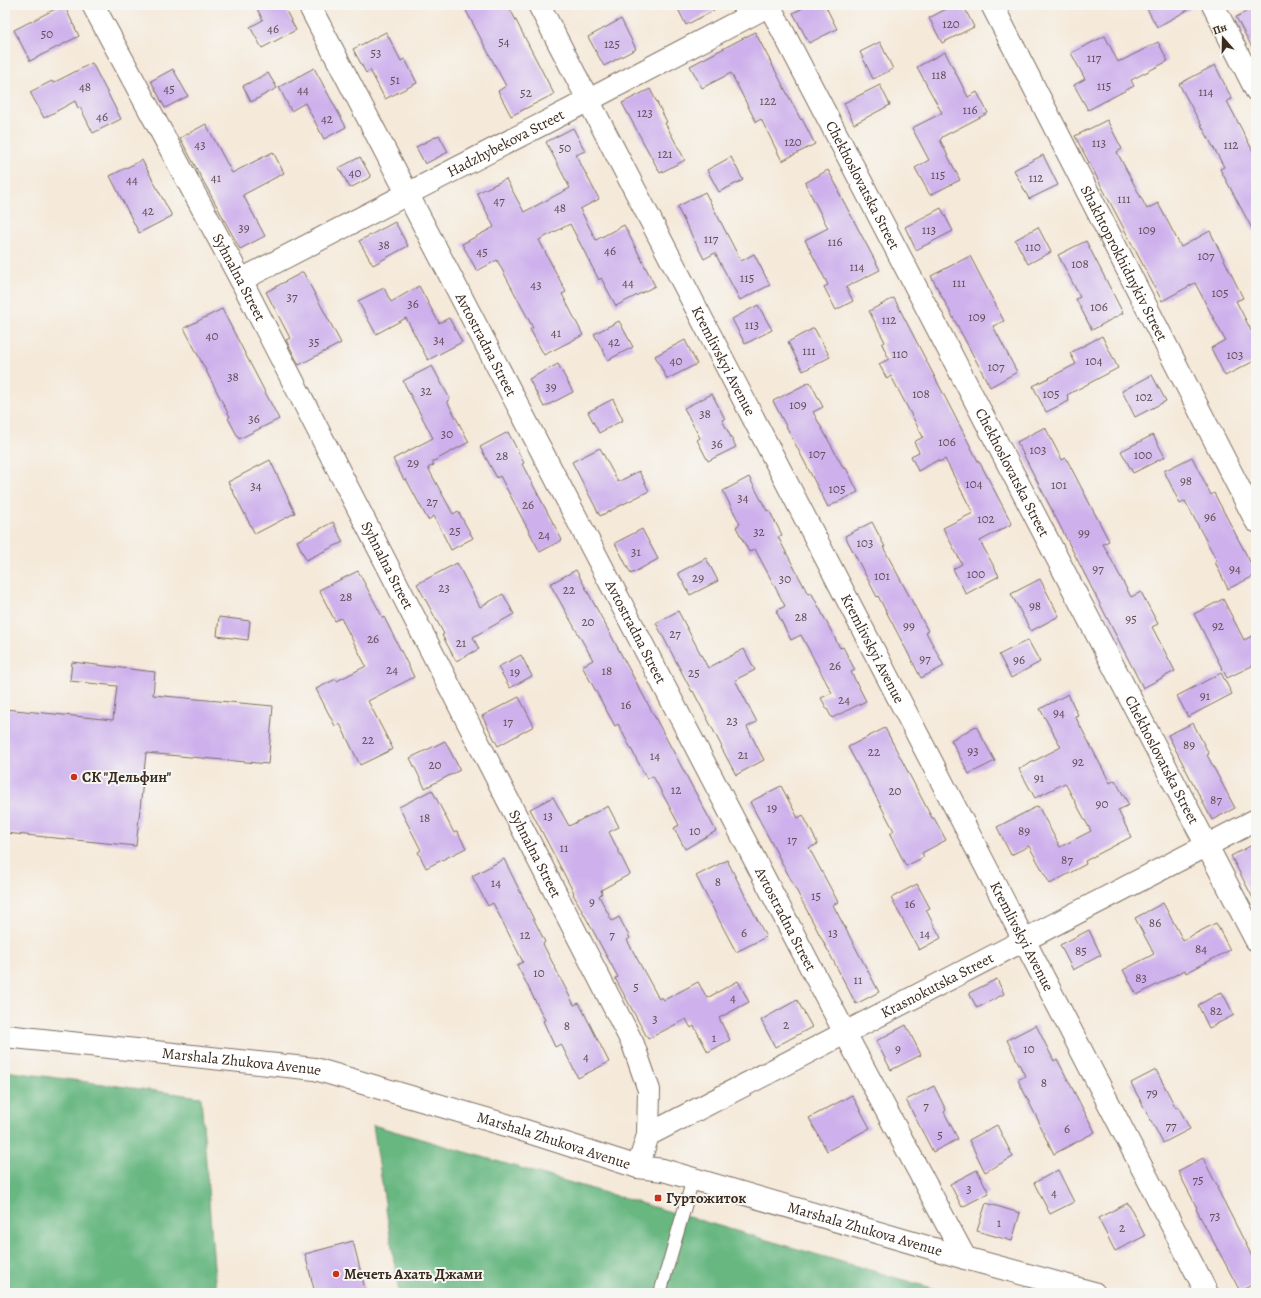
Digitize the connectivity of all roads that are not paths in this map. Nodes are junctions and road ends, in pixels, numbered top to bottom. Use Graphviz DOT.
graph roads {
  1 [pos="93,5"];
  2 [pos="309,5"];
  3 [pos="539,5"];
  4 [pos="769,5"];
  5 [pos="992,5"];
  6 [pos="1213,5"];
  7 [pos="1256,90"];
  8 [pos="589,100"];
  9 [pos="407,193"];
  10 [pos="241,280"];
  11 [pos="1256,521"];
  12 [pos="1256,820"];
  13 [pos="1206,846"];
  14 [pos="1256,940"];
  15 [pos="1024,941"];
  16 [pos="845,1033"];
  17 [pos="5,1036"];
  18 [pos="648,1135"];
  19 [pos="638,1167"];
  20 [pos="693,1179"];
  21 [pos="965,1258"];
  22 [pos="660,1293"];
  23 [pos="1094,1293"];
  24 [pos="1207,1293"];
  1 -- 10 [label="street, Syhnalna Street"];
  2 -- 9 [label="street, Avtostradna Street"];
  3 -- 8 [label="street, Kremlivskyi Avenue"];
  4 -- 8 [label="street, Hadzhybekova Street"];
  4 -- 13 [label="street, Chekhoslovatska Street"];
  5 -- 11 [label="street, Shakhtoprokhidnykiv Street"];
  6 -- 7 [label="street"];
  8 -- 9 [label="street, Hadzhybekova Street"];
  8 -- 15 [label="street, Kremlivskyi Avenue"];
  9 -- 10 [label="street, Hadzhybekova Street"];
  9 -- 16 [label="street, Avtostradna Street"];
  10 -- 18 [label="street, Syhnalna Street"];
  12 -- 13 [label="street, Krasnokutska Street"];
  13 -- 14 [label="street, Chekhoslovatska Street"];
  13 -- 15 [label="street, Krasnokutska Street"];
  15 -- 16 [label="street, Krasnokutska Street"];
  15 -- 24 [label="street, Kremlivskyi Avenue"];
  16 -- 18 [label="street, Krasnokutska Street"];
  16 -- 21 [label="street, Avtostradna Street"];
  17 -- 19 [label="street, Marshala Zhukova Avenue"];
  18 -- 19 [label="street"];
  19 -- 20 [label="street, Marshala Zhukova Avenue"];
  20 -- 21 [label="street, Marshala Zhukova Avenue"];
  20 -- 22 [label="lane"];
  21 -- 23 [label="street, Marshala Zhukova Avenue"];
}
